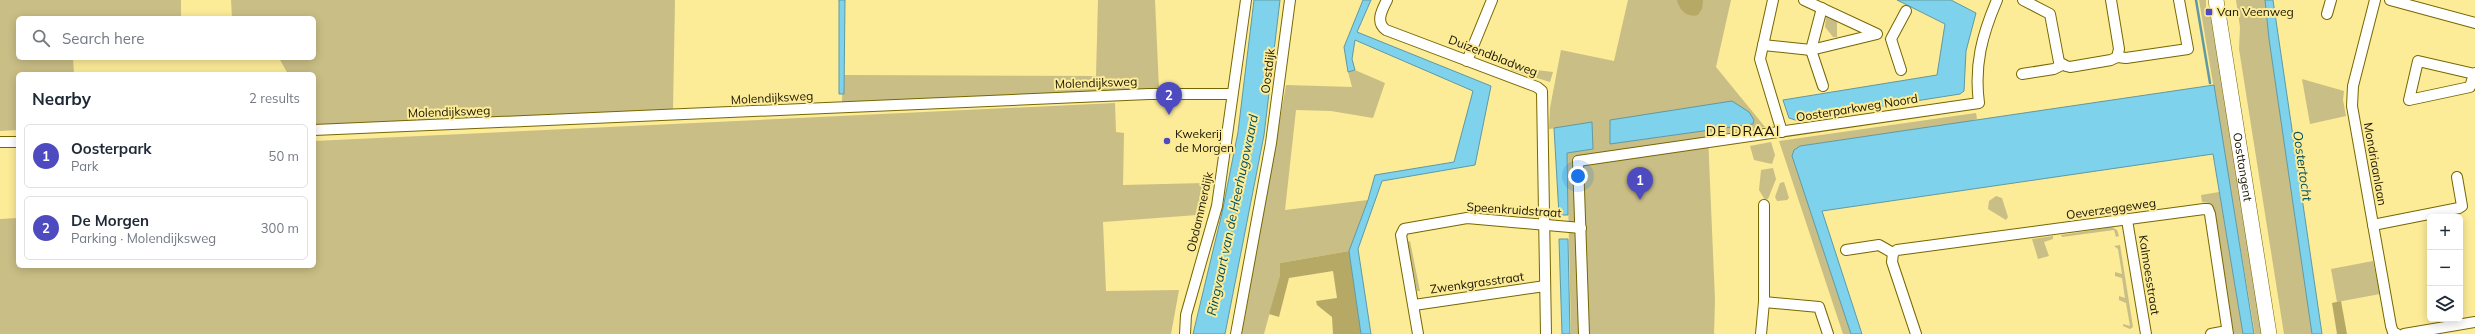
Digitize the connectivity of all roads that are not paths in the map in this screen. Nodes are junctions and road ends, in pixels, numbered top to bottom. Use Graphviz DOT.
graph roads {
  1 [pos="1246,0"];
  2 [pos="1290,0"];
  3 [pos="1387,0"];
  4 [pos="1492,0"];
  5 [pos="1773,0"];
  6 [pos="1804,0"];
  7 [pos="1997,0"];
  8 [pos="2023,0"];
  9 [pos="2111,0"];
  10 [pos="2179,0"];
  11 [pos="2216,0"];
  12 [pos="2227,0"];
  13 [pos="2331,0"];
  14 [pos="2375,0"];
  15 [pos="2390,0"];
  16 [pos="1822,8"];
  17 [pos="1906,11"];
  18 [pos="2327,14"];
  19 [pos="2475,23"];
  20 [pos="1877,34"];
  21 [pos="1891,39"];
  22 [pos="1763,45"];
  23 [pos="1811,50"];
  24 [pos="2117,57"];
  25 [pos="1467,61"];
  26 [pos="2062,65"];
  27 [pos="1901,70"];
  28 [pos="2022,74"];
  29 [pos="2475,74"];
  30 [pos="1823,86"];
  31 [pos="1232,94"];
  32 [pos="316,130"];
  33 [pos="1782,132"];
  34 [pos="0,142"];
  35 [pos="16,142"];
  36 [pos="2457,177"];
  37 [pos="1764,205"];
  38 [pos="2127,220"];
  39 [pos="1543,224"];
  40 [pos="2373,224"];
  41 [pos="1580,228"];
  42 [pos="1846,250"];
  43 [pos="1893,253"];
  44 [pos="1545,286"];
  45 [pos="1764,302"];
  46 [pos="1414,305"];
  47 [pos="2475,322"];
  48 [pos="2228,333"];
  49 [pos="2395,333"];
  50 [pos="1185,334"];
  51 [pos="1236,334"];
  52 [pos="1418,334"];
  53 [pos="1546,334"];
  54 [pos="1584,334"];
  55 [pos="1761,334"];
  56 [pos="1828,334"];
  57 [pos="1916,334"];
  58 [pos="2146,334"];
  59 [pos="2211,334"];
  60 [pos="2269,334"];
  61 [pos="2280,334"];
  62 [pos="2404,334"];
  1 -- 31 [label="street, Obdammerdijk"];
  2 -- 51 [label="street, Oostdijk"];
  3 -- 25 [label="street, Duizendbladweg"];
  4 -- 25 [label="street"];
  5 -- 22 [label="street"];
  6 -- 16 [label="street"];
  7 -- 33 [label="street, Oosterparkweg Noord"];
  8 -- 26 [label="street"];
  9 -- 24 [label="street"];
  10 -- 24 [label="street"];
  11 -- 60 [label="main road, Oosttangent"];
  12 -- 61 [label="main road, Oosttangent"];
  13 -- 18 [label="street"];
  14 -- 40 [label="street, Mondriaanlaan"];
  15 -- 19 [label="street"];
  16 -- 20 [label="street"];
  16 -- 23 [label="street"];
  17 -- 21 [label="street"];
  20 -- 21 [label="street"];
  20 -- 23 [label="street"];
  21 -- 27 [label="street"];
  22 -- 23 [label="street"];
  22 -- 33 [label="street"];
  23 -- 30 [label="street"];
  24 -- 26 [label="street"];
  25 -- 39 [label="street, Duizendbladweg"];
  26 -- 28 [label="street"];
  29 -- 29 [label="street"];
  31 -- 32 [label="street, Molendijksweg"];
  31 -- 50 [label="street, Obdammerdijk"];
  33 -- 41 [label="street, Oosterparkweg Noord"];
  34 -- 35 [label="street"];
  36 -- 40 [label="street"];
  37 -- 45 [label="street"];
  38 -- 43 [label="street, Oeverzeggeweg"];
  38 -- 48 [label="street, Oeverzeggeweg"];
  38 -- 58 [label="street, Kalmoesstraat"];
  39 -- 41 [label="street, Speenkruidstraat"];
  39 -- 44 [label="street"];
  39 -- 46 [label="street, Speenkruidstraat"];
  40 -- 49 [label="street, Mondriaanlaan"];
  41 -- 54 [label="street, Oosterparkweg Noord"];
  42 -- 43 [label="street"];
  43 -- 57 [label="street"];
  44 -- 46 [label="street, Zwenkgrasstraat"];
  44 -- 53 [label="street"];
  45 -- 55 [label="street"];
  45 -- 56 [label="street"];
  46 -- 52 [label="street"];
  47 -- 62 [label="street"];
  48 -- 59 [label="street"];
}
